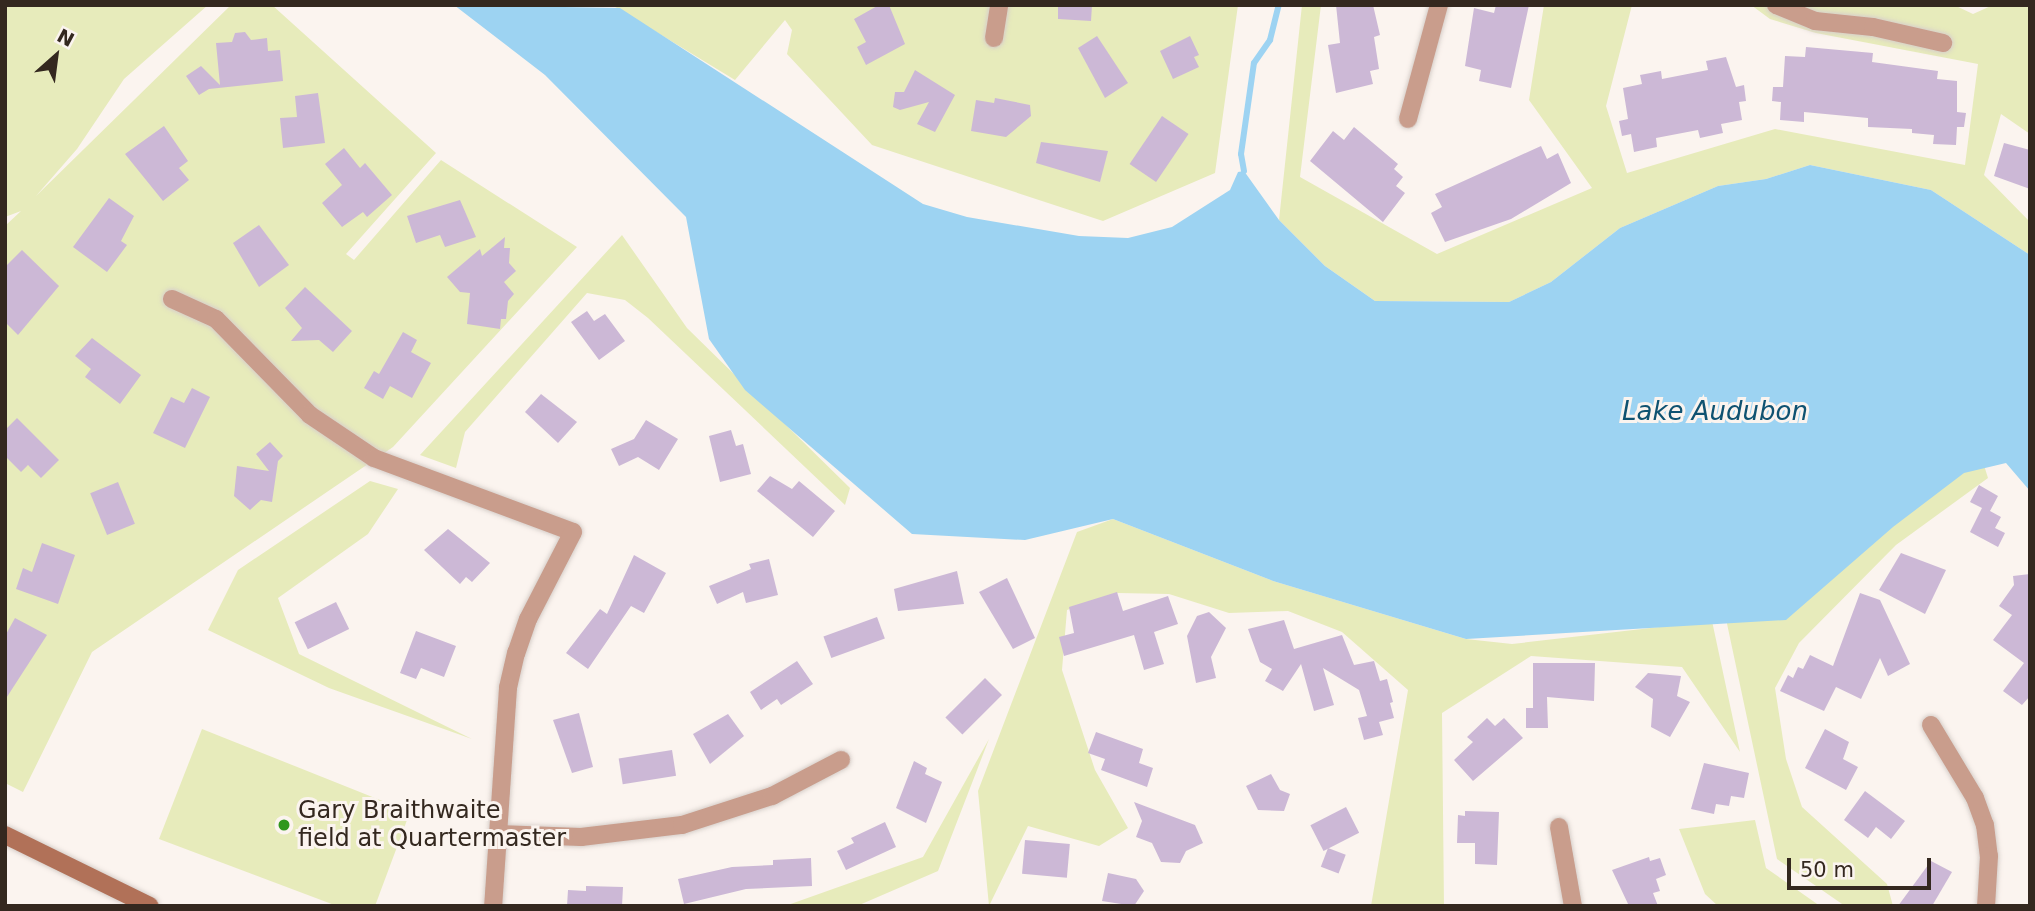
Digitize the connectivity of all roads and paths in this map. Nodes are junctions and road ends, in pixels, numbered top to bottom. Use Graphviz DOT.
graph roads {
  1 [pos="999,5"];
  2 [pos="1438,5"];
  3 [pos="1776,5"];
  4 [pos="994,38"];
  5 [pos="1943,43"];
  6 [pos="1408,119"];
  7 [pos="172,299"];
  8 [pos="1931,725"];
  9 [pos="841,760"];
  10 [pos="1559,827"];
  11 [pos="498,834"];
  12 [pos="5,835"];
  13 [pos="150,906"];
  14 [pos="493,906"];
  15 [pos="1573,906"];
  16 [pos="1986,906"];
  1 -- 4 [label="street"];
  2 -- 6 [label="street"];
  3 -- 5 [label="street"];
  7 -- 11 [label="street"];
  8 -- 16 [label="street"];
  9 -- 11 [label="street"];
  10 -- 15 [label="street"];
  11 -- 14 [label="street"];
  12 -- 13 [label="street"];
}
